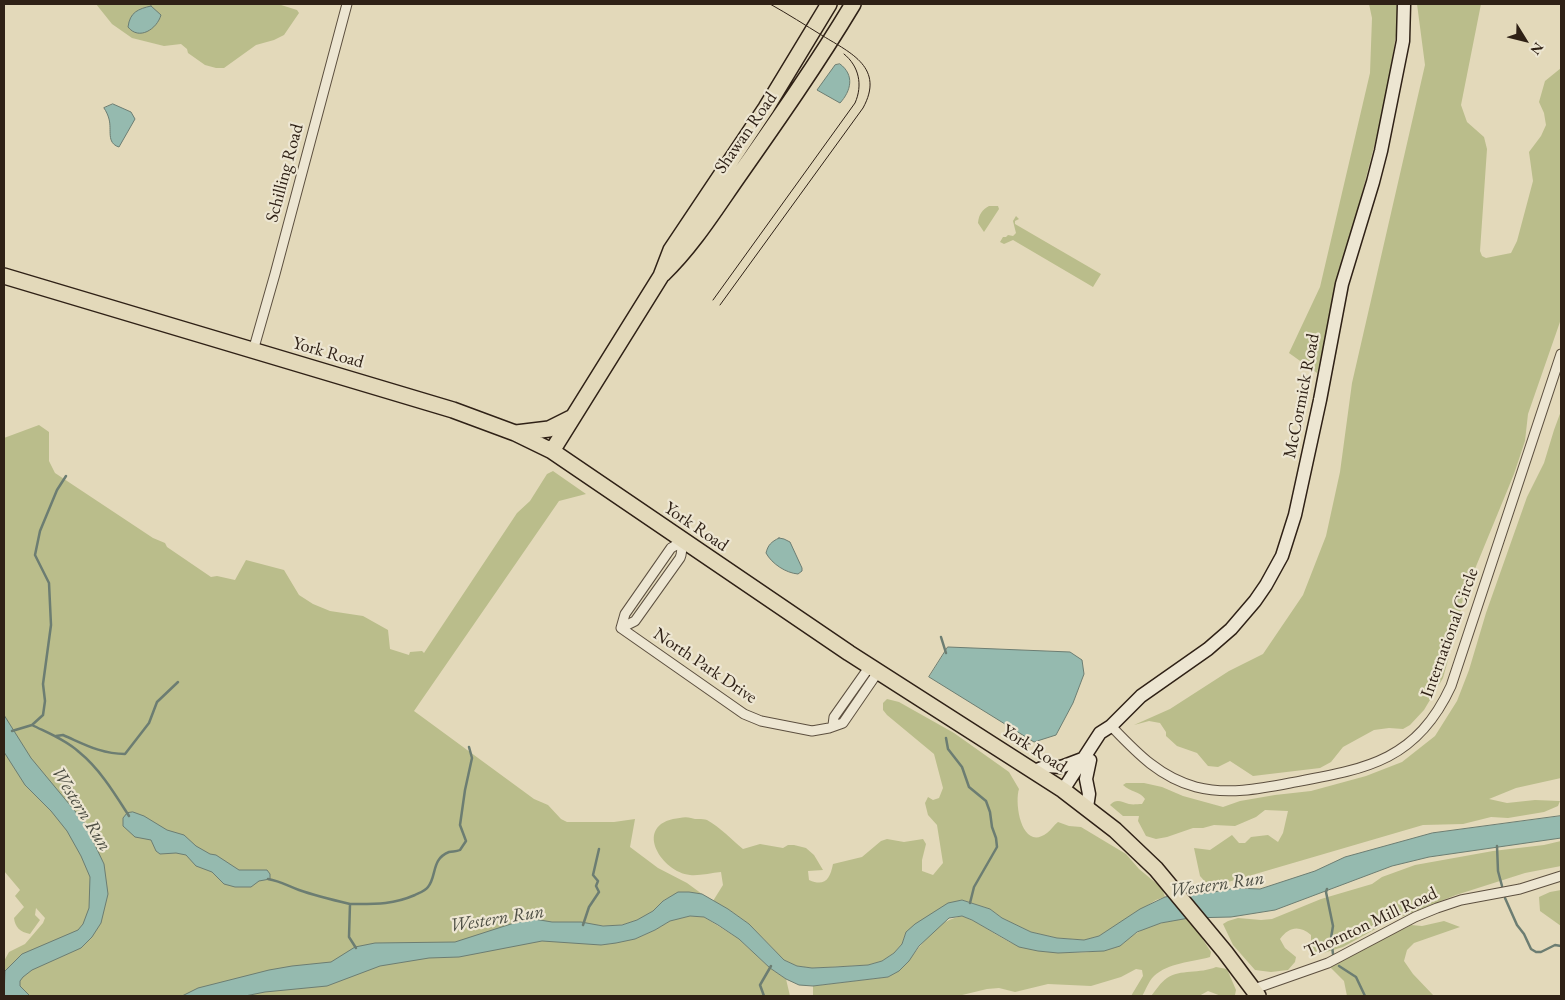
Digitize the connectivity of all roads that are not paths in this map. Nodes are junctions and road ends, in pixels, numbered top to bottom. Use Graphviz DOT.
graph roads {
  1 [pos="347,4"];
  2 [pos="828,4"];
  3 [pos="853,4"];
  4 [pos="1404,4"];
  5 [pos="752,144"];
  6 [pos="4,276"];
  7 [pos="253,351"];
  8 [pos="1561,354"];
  9 [pos="574,416"];
  10 [pos="515,433"];
  11 [pos="552,452"];
  12 [pos="683,541"];
  13 [pos="874,669"];
  14 [pos="1111,726"];
  15 [pos="1086,760"];
  16 [pos="1034,771"];
  17 [pos="1065,792"];
  18 [pos="1087,807"];
  19 [pos="1561,876"];
  20 [pos="1256,993"];
  1 -- 7 [label="street, Schilling Road"];
  2 -- 5 [label="main road, Shawan Road"];
  3 -- 5 [label="main road, Shawan Road"];
  4 -- 14 [label="main road, McCormick Road"];
  5 -- 9 [label="main road, Shawan Road"];
  6 -- 7 [label="main road, York Road"];
  7 -- 10 [label="main road, York Road"];
  8 -- 14 [label="street, International Circle"];
  9 -- 10 [label="main road"];
  9 -- 11 [label="main road, Shawan Road"];
  10 -- 11 [label="main road, York Road"];
  11 -- 12 [label="main road, York Road"];
  12 -- 13 [label="main road, York Road"];
  12 -- 13 [label="street, North Park Drive"];
  13 -- 16 [label="main road, York Road"];
  14 -- 15 [label="main road, McCormick Road"];
  15 -- 16 [label="main road"];
  15 -- 17 [label="main road, McCormick Road"];
  15 -- 18 [label="main road"];
  16 -- 17 [label="main road, York Road"];
  17 -- 18 [label="main road, York Road"];
  18 -- 20 [label="main road, York Road"];
  19 -- 20 [label="street, Thornton Mill Road"];
}
